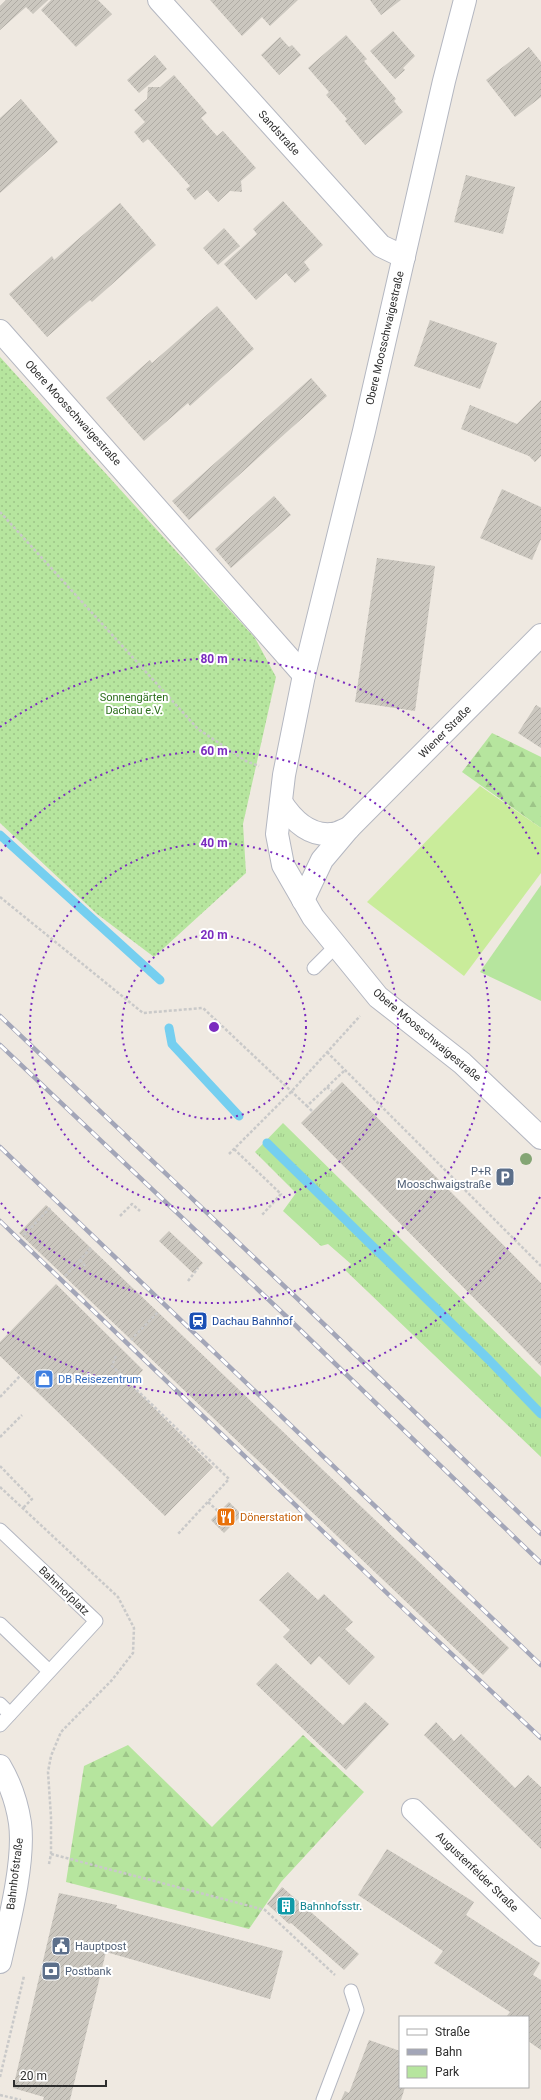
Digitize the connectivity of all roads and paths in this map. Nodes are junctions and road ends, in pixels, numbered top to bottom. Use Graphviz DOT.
graph roads {
  1 [pos="159,0"];
  2 [pos="465,0"];
  3 [pos="404,257"];
  4 [pos="0,331"];
  5 [pos="0,512"];
  6 [pos="541,635"];
  7 [pos="304,675"];
  8 [pos="246,761"];
  9 [pos="281,802"];
  10 [pos="349,828"];
  11 [pos="0,897"];
  12 [pos="303,900"];
  13 [pos="336,946"];
  14 [pos="314,968"];
  15 [pos="378,997"];
  16 [pos="327,1052"];
  17 [pos="345,1070"];
  18 [pos="327,1087"];
  19 [pos="332,1091"];
  20 [pos="291,1092"];
  21 [pos="307,1106"];
  22 [pos="312,1112"];
  23 [pos="541,1138"];
  24 [pos="234,1149"];
  25 [pos="229,1154"];
  26 [pos="50,1208"];
  27 [pos="140,1211"];
  28 [pos="262,1215"];
  29 [pos="120,1216"];
  30 [pos="24,1235"];
  31 [pos="91,1248"];
  32 [pos="80,1260"];
  33 [pos="541,1266"];
  34 [pos="86,1267"];
  35 [pos="198,1268"];
  36 [pos="65,1276"];
  37 [pos="188,1281"];
  38 [pos="158,1312"];
  39 [pos="131,1340"];
  40 [pos="116,1356"];
  41 [pos="20,1376"];
  42 [pos="0,1397"];
  43 [pos="22,1415"];
  44 [pos="0,1437"];
  45 [pos="0,1466"];
  46 [pos="0,1487"];
  47 [pos="208,1502"];
  48 [pos="22,1508"];
  49 [pos="219,1512"];
  50 [pos="0,1530"];
  51 [pos="178,1534"];
  52 [pos="0,1624"];
  53 [pos="50,1671"];
  54 [pos="0,1704"];
  55 [pos="10,1714"];
  56 [pos="0,1725"];
  57 [pos="0,1766"];
  58 [pos="413,1810"];
  59 [pos="51,1854"];
  60 [pos="48,1868"];
  61 [pos="541,1935"];
  62 [pos="0,1962"];
  63 [pos="25,1973"];
  64 [pos="351,1991"];
  65 [pos="0,2077"];
  66 [pos="0,2095"];
  67 [pos="21,2100"];
  68 [pos="323,2100"];
  1 -- 3 [label="street, Sandstraße"];
  2 -- 3 [label="street, Obere Moosschwaigestraße"];
  3 -- 7 [label="street, Obere Moosschwaigestraße"];
  4 -- 7 [label="street, Obere Moosschwaigestraße"];
  5 -- 8 [label="path"];
  6 -- 10 [label="street, Wiener Straße"];
  7 -- 9 [label="street, Obere Moosschwaigestraße"];
  9 -- 10 [label="street, Wiener Straße"];
  9 -- 12 [label="street, Obere Moosschwaigestraße"];
  10 -- 12 [label="street, Wiener Straße"];
  11 -- 20 [label="path"];
  12 -- 13 [label="street, Obere Moosschwaigestraße"];
  13 -- 14 [label="lane"];
  13 -- 15 [label="street, Obere Moosschwaigestraße"];
  15 -- 16 [label="path"];
  15 -- 23 [label="street, Obere Moosschwaigestraße"];
  16 -- 17 [label="path"];
  16 -- 20 [label="path"];
  17 -- 18 [label="path"];
  17 -- 33 [label="path"];
  18 -- 19 [label="path"];
  18 -- 21 [label="path"];
  20 -- 21 [label="path"];
  20 -- 24 [label="path"];
  21 -- 22 [label="path"];
  24 -- 25 [label="path"];
  24 -- 28 [label="path"];
  26 -- 30 [label="path"];
  27 -- 29 [label="path"];
  31 -- 32 [label="path"];
  32 -- 34 [label="path"];
  32 -- 36 [label="path"];
  35 -- 37 [label="path"];
  38 -- 39 [label="path"];
  40 -- 47 [label="path"];
  41 -- 42 [label="path"];
  43 -- 44 [label="path"];
  45 -- 48 [label="path"];
  46 -- 48 [label="path"];
  47 -- 49 [label="path"];
  47 -- 51 [label="path"];
  48 -- 59 [label="path"];
  50 -- 53 [label="lane, Bahnhofplatz"];
  52 -- 53 [label="lane"];
  53 -- 55 [label="lane, Bahnhofplatz"];
  54 -- 55 [label="lane"];
  55 -- 56 [label="lane, Bahnhofplatz"];
  57 -- 62 [label="street, Bahnhofstraße"];
  58 -- 61 [label="street, Augustenfelder Straße"];
  59 -- 60 [label="path"];
  59 -- 64 [label="path"];
  63 -- 65 [label="path"];
  64 -- 68 [label="lane"];
  66 -- 67 [label="path"];
}
